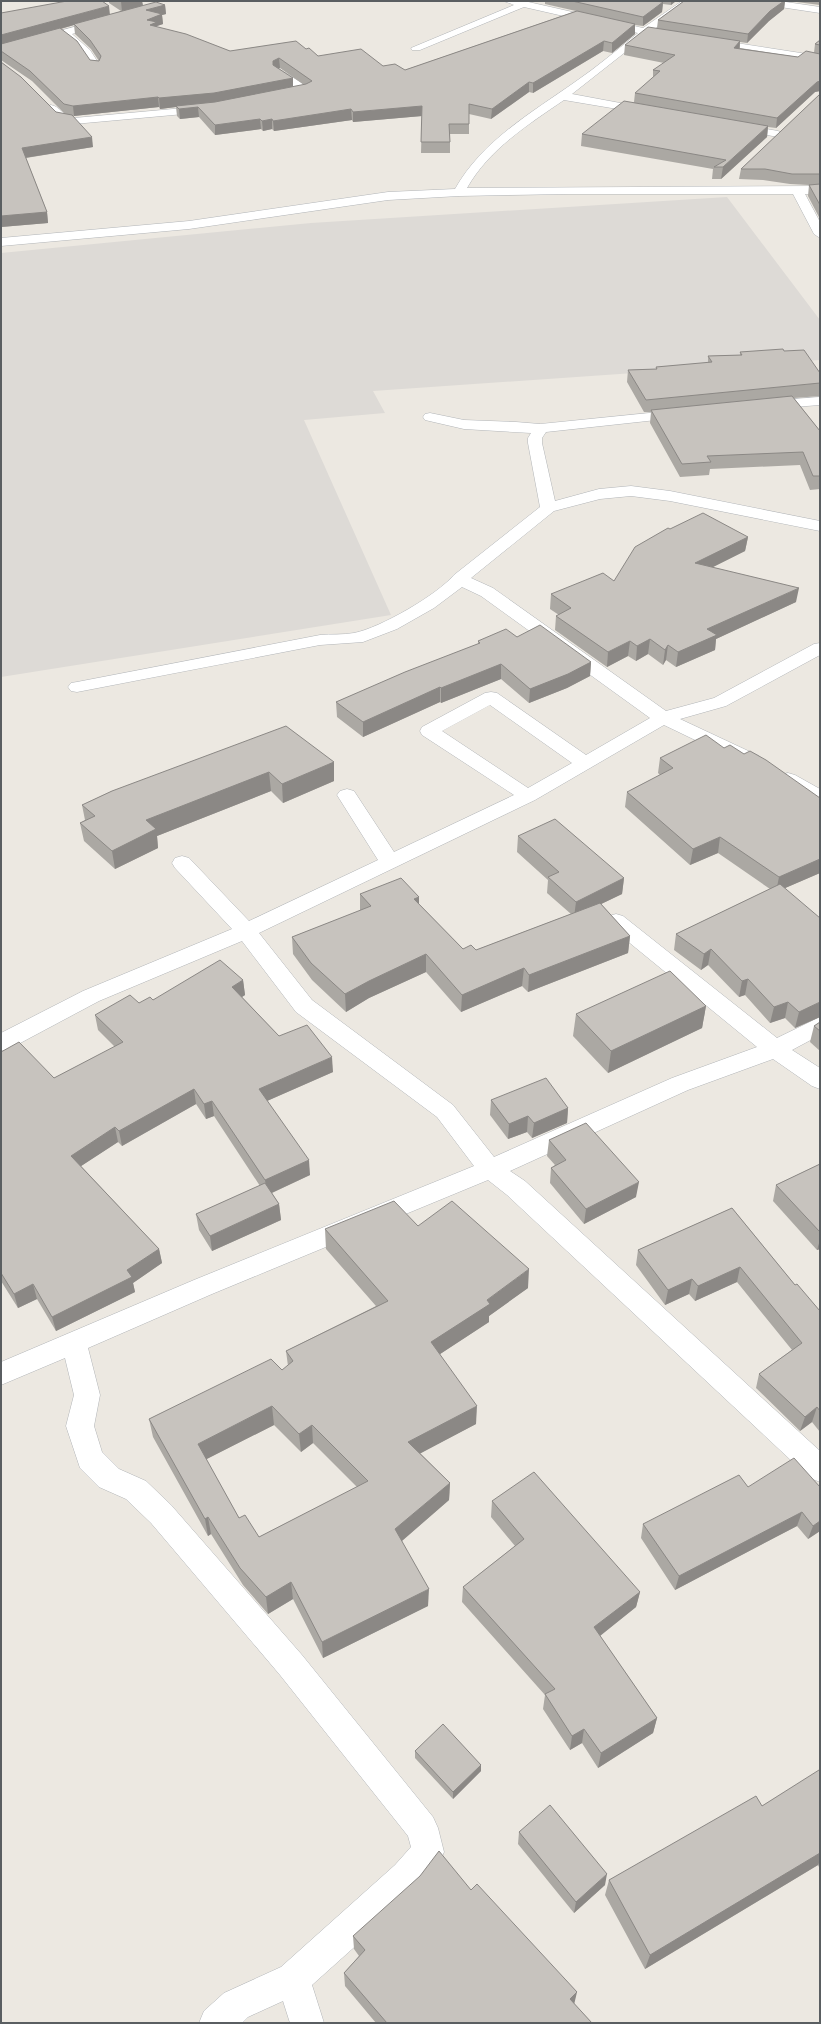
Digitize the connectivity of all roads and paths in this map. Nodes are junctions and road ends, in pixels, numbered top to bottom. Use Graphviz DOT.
graph roads {
  1 [pos="509,1"];
  2 [pos="684,1"];
  3 [pos="689,1"];
  4 [pos="760,1"];
  5 [pos="524,4"];
  6 [pos="661,9"];
  7 [pos="673,10"];
  8 [pos="820,10"];
  9 [pos="113,19"];
  10 [pos="646,32"];
  11 [pos="64,33"];
  12 [pos="682,38"];
  13 [pos="697,40"];
  14 [pos="416,48"];
  15 [pos="1,50"];
  16 [pos="820,59"];
  17 [pos="96,68"];
  18 [pos="279,72"];
  19 [pos="562,96"];
  20 [pos="273,98"];
  21 [pos="42,99"];
  22 [pos="215,108"];
  23 [pos="657,112"];
  24 [pos="726,125"];
  25 [pos="788,126"];
  26 [pos="778,134"];
  27 [pos="768,144"];
  28 [pos="732,178"];
  29 [pos="720,189"];
  30 [pos="796,190"];
  31 [pos="820,190"];
  32 [pos="459,192"];
  33 [pos="820,234"];
  34 [pos="1,242"];
  35 [pos="820,400"];
  36 [pos="756,406"];
  37 [pos="695,413"];
  38 [pos="430,417"];
  39 [pos="540,430"];
  40 [pos="548,508"];
  41 [pos="820,526"];
  42 [pos="460,579"];
  43 [pos="820,648"];
  44 [pos="77,688"];
  45 [pos="663,718"];
  46 [pos="585,763"];
  47 [pos="347,795"];
  48 [pos="528,796"];
  49 [pos="820,797"];
  50 [pos="390,862"];
  51 [pos="182,863"];
  52 [pos="616,920"];
  53 [pos="246,930"];
  54 [pos="820,1025"];
  55 [pos="1,1043"];
  56 [pos="776,1049"];
  57 [pos="820,1080"];
  58 [pos="490,1169"];
  59 [pos="74,1343"];
  60 [pos="1,1374"];
  61 [pos="820,1468"];
  62 [pos="293,1979"];
  63 [pos="216,2023"];
  64 [pos="307,2023"];
  1 -- 5 [label="street"];
  2 -- 7 [label="street"];
  3 -- 7 [label="street"];
  4 -- 8 [label="street"];
  5 -- 10 [label="street"];
  5 -- 14 [label="street"];
  6 -- 7 [label="street"];
  7 -- 10 [label="street"];
  9 -- 11 [label="street"];
  10 -- 12 [label="street"];
  10 -- 19 [label="street"];
  11 -- 15 [label="street"];
  11 -- 17 [label="street"];
  13 -- 16 [label="street"];
  18 -- 20 [label="street"];
  19 -- 23 [label="street"];
  19 -- 32 [label="street"];
  21 -- 22 [label="street"];
  24 -- 26 [label="street"];
  25 -- 26 [label="street"];
  26 -- 27 [label="street"];
  28 -- 29 [label="street"];
  29 -- 30 [label="street"];
  29 -- 32 [label="street"];
  30 -- 31 [label="street"];
  30 -- 33 [label="street"];
  32 -- 34 [label="street"];
  35 -- 36 [label="street"];
  37 -- 39 [label="street"];
  38 -- 39 [label="street"];
  39 -- 40 [label="street"];
  40 -- 41 [label="street"];
  40 -- 42 [label="street"];
  42 -- 44 [label="street"];
  42 -- 45 [label="street"];
  43 -- 45 [label="street"];
  45 -- 46 [label="street"];
  45 -- 49 [label="street"];
  46 -- 48 [label="street"];
  46 -- 48 [label="street"];
  47 -- 50 [label="street"];
  48 -- 50 [label="street"];
  50 -- 53 [label="street"];
  51 -- 53 [label="street"];
  52 -- 56 [label="street"];
  53 -- 55 [label="street"];
  53 -- 58 [label="street"];
  54 -- 56 [label="street"];
  56 -- 57 [label="street"];
  56 -- 58 [label="street"];
  58 -- 59 [label="street"];
  58 -- 61 [label="street"];
  59 -- 60 [label="street"];
  59 -- 62 [label="street"];
  62 -- 63 [label="street"];
  62 -- 64 [label="street"];
}
